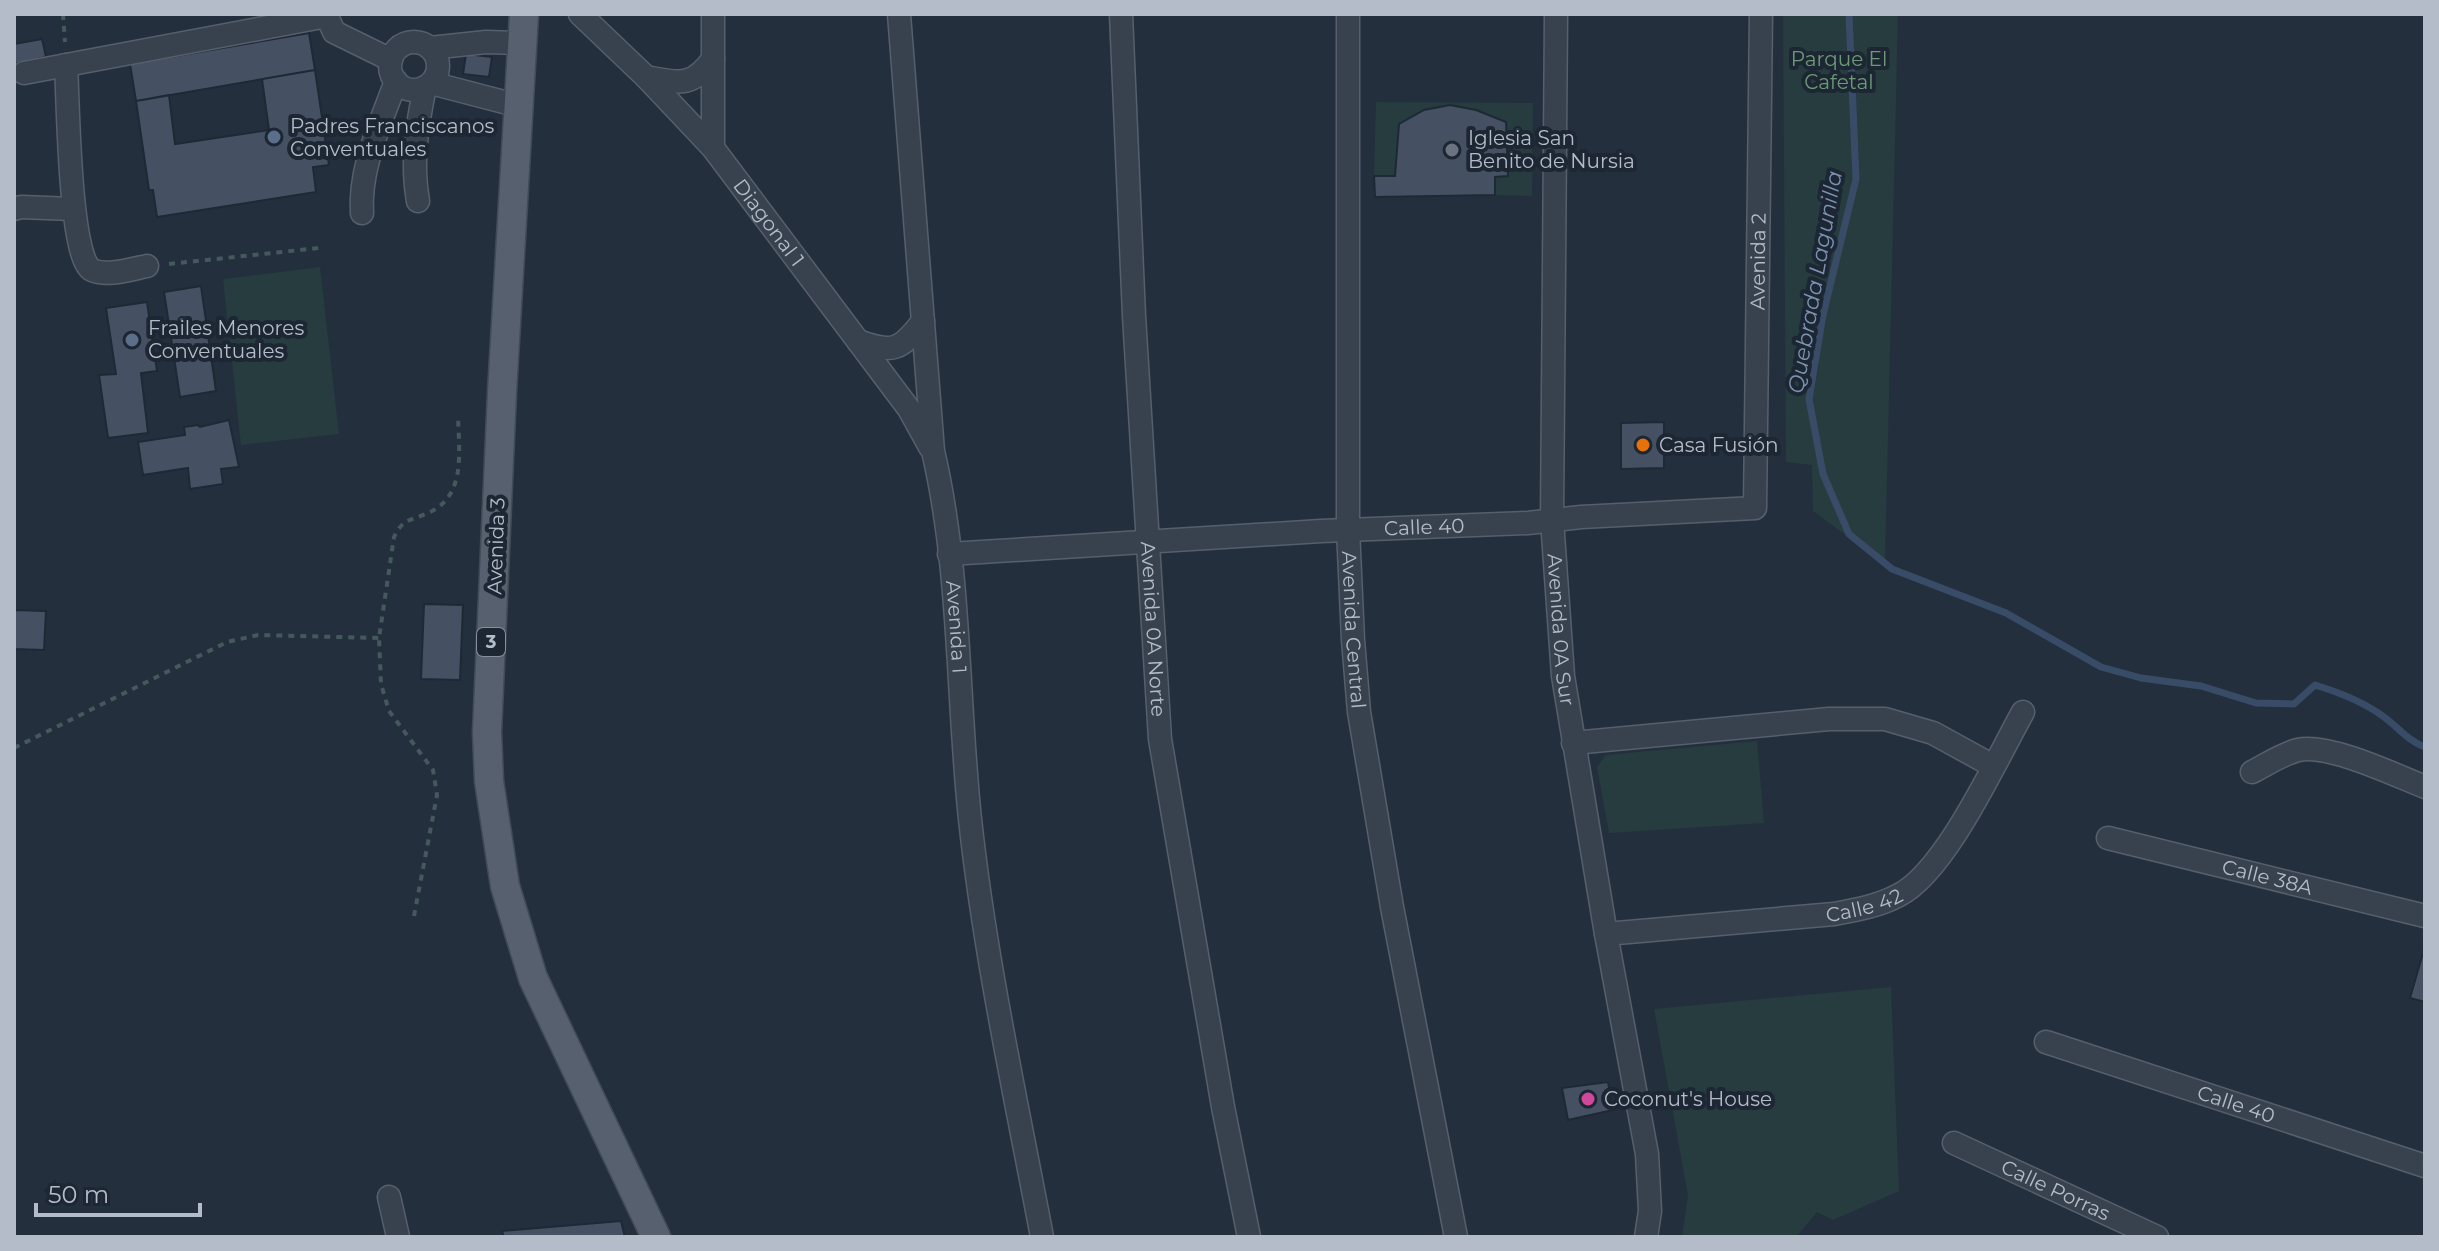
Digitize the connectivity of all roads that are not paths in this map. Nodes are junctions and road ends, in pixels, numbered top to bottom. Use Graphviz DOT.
graph roads {
  1 [pos="524,14"];
  2 [pos="580,14"];
  3 [pos="713,14"];
  4 [pos="899,14"];
  5 [pos="1121,14"];
  6 [pos="1348,14"];
  7 [pos="1556,14"];
  8 [pos="1761,14"];
  9 [pos="523,43"];
  10 [pos="430,48"];
  11 [pos="713,59"];
  12 [pos="66,65"];
  13 [pos="394,70"];
  14 [pos="24,73"];
  15 [pos="646,77"];
  16 [pos="428,85"];
  17 [pos="519,106"];
  18 [pos="713,148"];
  19 [pos="418,201"];
  20 [pos="14,209"];
  21 [pos="73,209"];
  22 [pos="362,213"];
  23 [pos="147,266"];
  24 [pos="923,321"];
  25 [pos="858,341"];
  26 [pos="933,451"];
  27 [pos="1755,508"];
  28 [pos="1552,520"];
  29 [pos="1348,529"];
  30 [pos="1147,541"];
  31 [pos="949,554"];
  32 [pos="2023,712"];
  33 [pos="1573,743"];
  34 [pos="1993,766"];
  35 [pos="2252,772"];
  36 [pos="2425,787"];
  37 [pos="2108,838"];
  38 [pos="2425,916"];
  39 [pos="1606,934"];
  40 [pos="2046,1042"];
  41 [pos="1954,1143"];
  42 [pos="2425,1166"];
  43 [pos="389,1197"];
  44 [pos="398,1237"];
  45 [pos="656,1237"];
  46 [pos="1042,1237"];
  47 [pos="1249,1237"];
  48 [pos="1456,1237"];
  49 [pos="1646,1237"];
  50 [pos="2157,1237"];
  1 -- 9 [label="main road, Avenida 3 / 3"];
  2 -- 15 [label="street, Diagonal 1"];
  3 -- 11 [label="street"];
  4 -- 24 [label="street, Avenida 1"];
  5 -- 30 [label="street, Avenida 0A Norte"];
  6 -- 29 [label="street, Avenida Central"];
  7 -- 28 [label="street, Avenida 0A Sur"];
  8 -- 27 [label="street, Avenida 2"];
  9 -- 10 [label="street"];
  9 -- 17 [label="main road, Avenida 3 / 3"];
  10 -- 13 [label="street"];
  10 -- 16 [label="street"];
  11 -- 15 [label="street"];
  11 -- 18 [label="street"];
  12 -- 13 [label="street"];
  12 -- 14 [label="street"];
  12 -- 21 [label="street"];
  13 -- 16 [label="street"];
  13 -- 22 [label="street"];
  15 -- 18 [label="street, Diagonal 1"];
  16 -- 17 [label="street"];
  16 -- 19 [label="street"];
  17 -- 45 [label="main road, Avenida 3 / 3"];
  18 -- 25 [label="street, Diagonal 1"];
  20 -- 21 [label="street"];
  21 -- 23 [label="street"];
  24 -- 25 [label="street"];
  24 -- 26 [label="street, Avenida 1"];
  25 -- 26 [label="street, Diagonal 1"];
  26 -- 31 [label="street, Avenida 1"];
  27 -- 28 [label="street, Calle 40"];
  28 -- 29 [label="street, Calle 40"];
  28 -- 33 [label="street, Avenida 0A Sur"];
  29 -- 30 [label="street, Calle 40"];
  29 -- 48 [label="street, Avenida Central"];
  30 -- 31 [label="street, Calle 40"];
  30 -- 47 [label="street, Avenida 0A Norte"];
  31 -- 46 [label="street, Avenida 1"];
  32 -- 34 [label="street, Calle 42"];
  33 -- 34 [label="street"];
  33 -- 39 [label="street, Avenida 0A Sur"];
  34 -- 39 [label="street, Calle 42"];
  35 -- 36 [label="street"];
  37 -- 38 [label="street, Calle 38A"];
  39 -- 49 [label="street, Avenida 0A Sur"];
  40 -- 42 [label="street, Calle 40"];
  41 -- 50 [label="street, Calle Porras"];
  43 -- 44 [label="street"];
}
